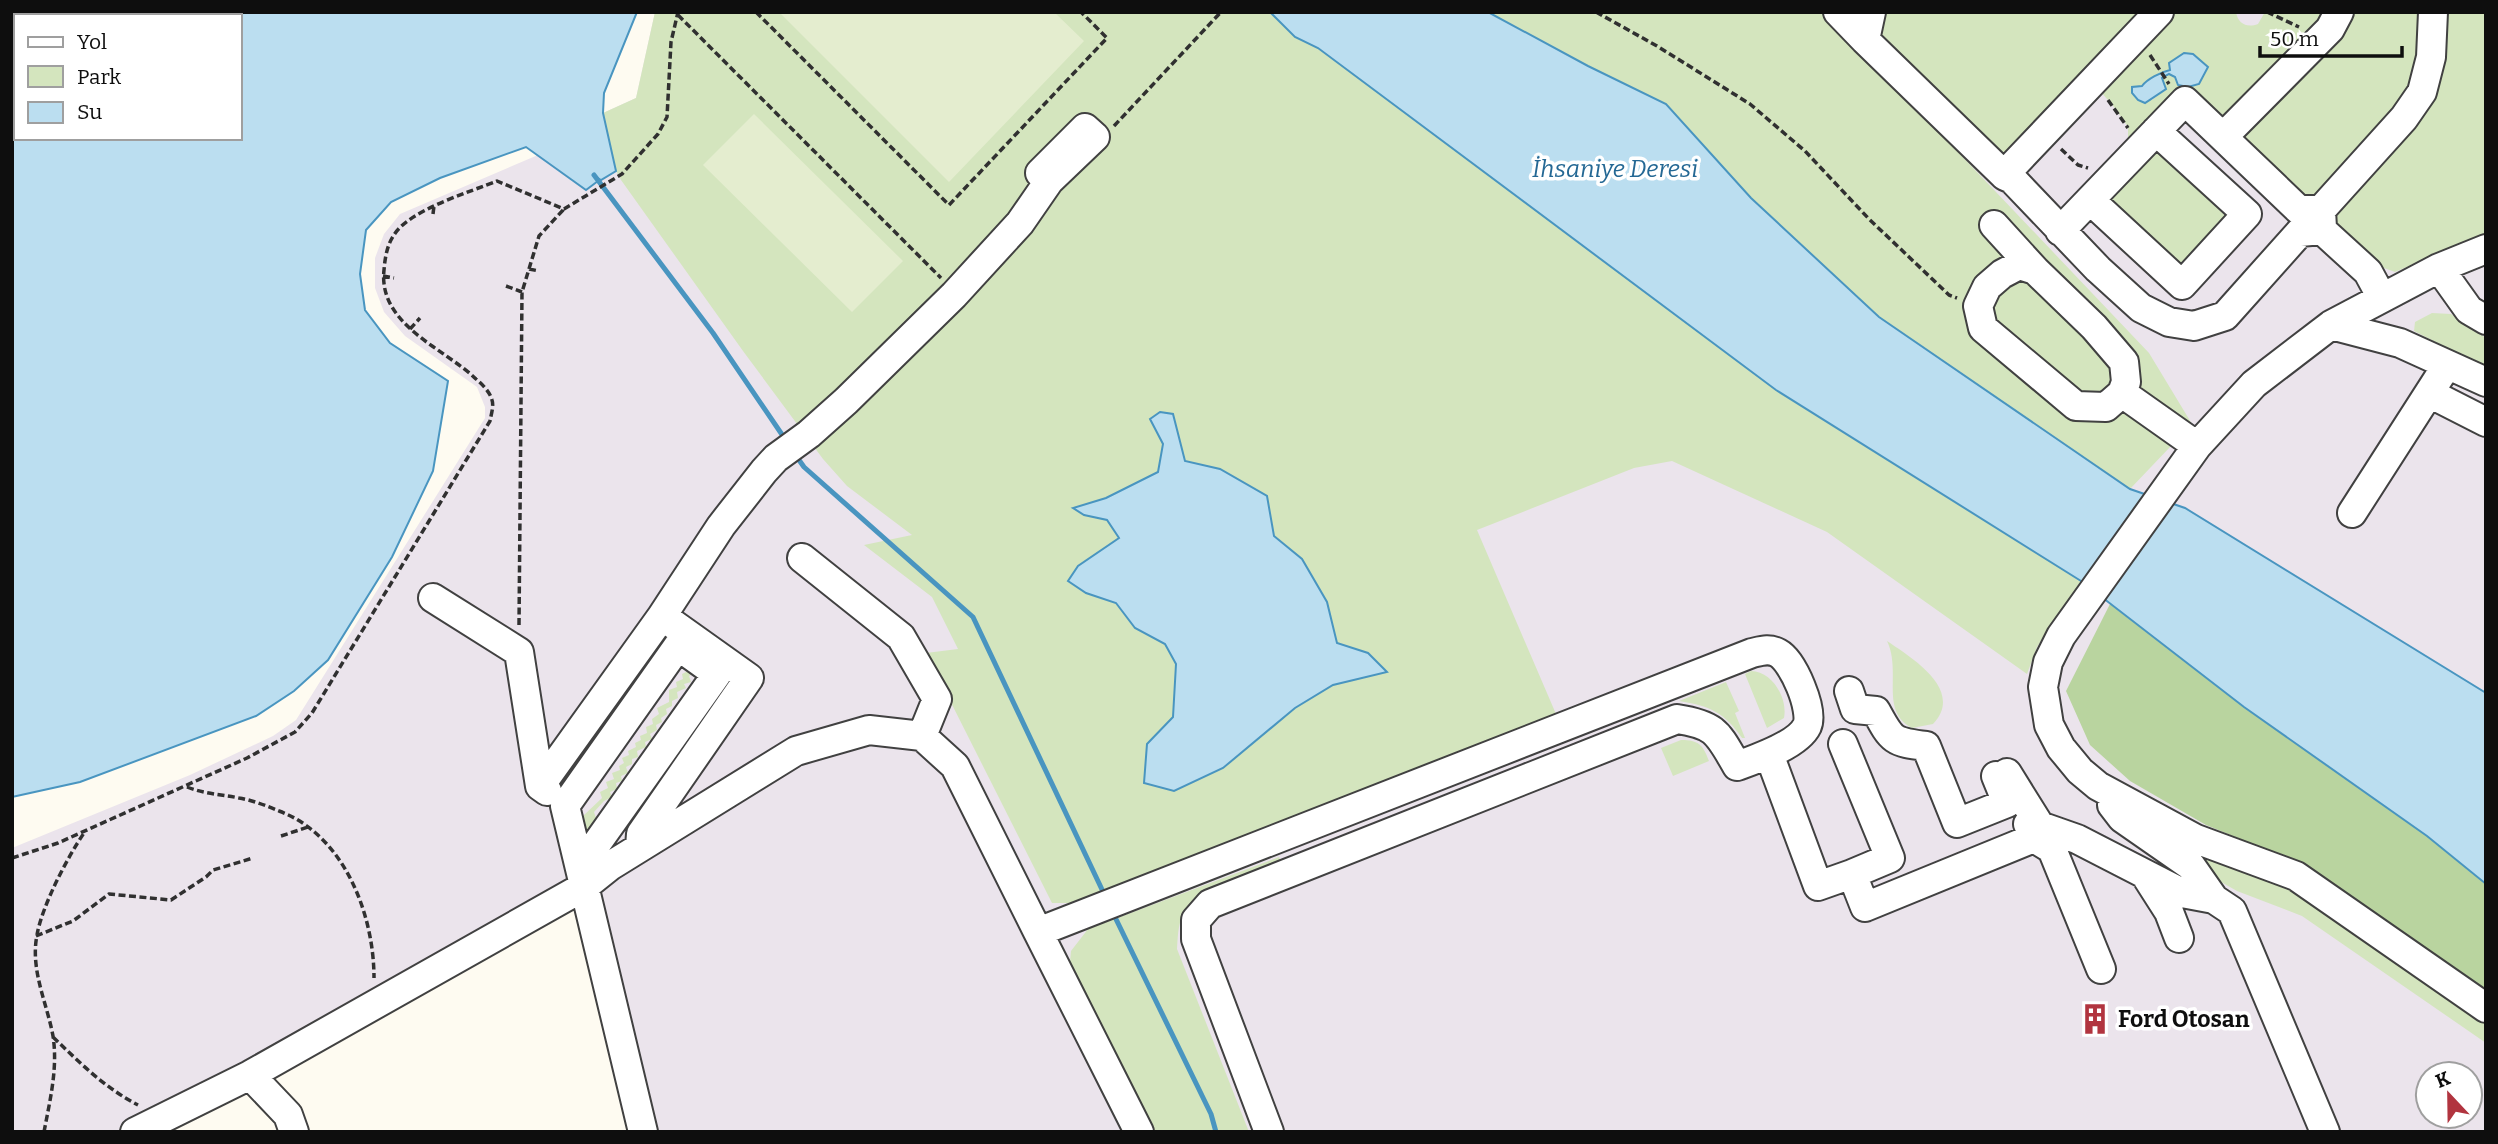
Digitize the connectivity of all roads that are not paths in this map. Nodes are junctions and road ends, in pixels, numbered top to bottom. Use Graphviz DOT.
graph roads {
  1 [pos="1838,12"];
  2 [pos="1871,12"];
  3 [pos="2159,12"];
  4 [pos="2339,12"];
  5 [pos="2433,12"];
  6 [pos="1865,40"];
  7 [pos="2156,131"];
  8 [pos="1095,137"];
  9 [pos="2222,137"];
  10 [pos="2004,175"];
  11 [pos="2090,200"];
  12 [pos="2311,220"];
  13 [pos="1994,225"];
  14 [pos="2060,231"];
  15 [pos="2486,249"];
  16 [pos="2439,268"];
  17 [pos="2035,270"];
  18 [pos="2382,299"];
  19 [pos="2486,320"];
  20 [pos="2331,326"];
  21 [pos="2447,365"];
  22 [pos="2486,382"];
  23 [pos="2122,393"];
  24 [pos="2429,393"];
  25 [pos="2486,422"];
  26 [pos="2197,446"];
  27 [pos="2352,513"];
  28 [pos="802,558"];
  29 [pos="433,598"];
  30 [pos="662,616"];
  31 [pos="1849,691"];
  32 [pos="922,737"];
  33 [pos="1843,744"];
  34 [pos="1769,754"];
  35 [pos="540,786"];
  36 [pos="2098,786"];
  37 [pos="2007,803"];
  38 [pos="565,806"];
  39 [pos="2034,838"];
  40 [pos="640,847"];
  41 [pos="2145,873"];
  42 [pos="1852,874"];
  43 [pos="582,876"];
  44 [pos="2214,899"];
  45 [pos="1038,932"];
  46 [pos="2179,938"];
  47 [pos="2101,969"];
  48 [pos="2486,1008"];
  49 [pos="250,1075"];
  50 [pos="142,1121"];
  51 [pos="294,1132"];
  52 [pos="643,1132"];
  53 [pos="1139,1132"];
  54 [pos="1269,1132"];
  55 [pos="2325,1132"];
  1 -- 6 [label="street"];
  2 -- 6 [label="street"];
  3 -- 10 [label="street"];
  4 -- 9 [label="street"];
  5 -- 12 [label="street"];
  6 -- 10 [label="street"];
  7 -- 9 [label="street"];
  7 -- 11 [label="street"];
  7 -- 11 [label="street"];
  8 -- 30 [label="street"];
  9 -- 12 [label="street"];
  10 -- 14 [label="street"];
  11 -- 14 [label="street"];
  12 -- 14 [label="street"];
  12 -- 18 [label="street"];
  13 -- 17 [label="street"];
  15 -- 16 [label="street"];
  16 -- 18 [label="street"];
  16 -- 19 [label="street"];
  17 -- 23 [label="street"];
  17 -- 23 [label="street"];
  18 -- 20 [label="street"];
  20 -- 21 [label="street"];
  20 -- 26 [label="street"];
  21 -- 22 [label="street"];
  21 -- 24 [label="street"];
  23 -- 26 [label="street"];
  24 -- 25 [label="street"];
  24 -- 27 [label="street"];
  26 -- 36 [label="street"];
  28 -- 32 [label="street"];
  29 -- 35 [label="street"];
  30 -- 35 [label="street"];
  30 -- 40 [label="street"];
  31 -- 37 [label="street"];
  32 -- 40 [label="street"];
  32 -- 45 [label="street"];
  33 -- 42 [label="street"];
  34 -- 42 [label="street"];
  34 -- 45 [label="street"];
  34 -- 54 [label="street"];
  35 -- 38 [label="street"];
  36 -- 44 [label="street"];
  36 -- 48 [label="street"];
  37 -- 39 [label="street"];
  37 -- 41 [label="street"];
  38 -- 43 [label="street"];
  38 -- 43 [label="street"];
  39 -- 42 [label="street"];
  39 -- 47 [label="street"];
  40 -- 43 [label="street"];
  41 -- 44 [label="street"];
  41 -- 46 [label="street"];
  43 -- 49 [label="street"];
  43 -- 52 [label="street"];
  44 -- 55 [label="street"];
  45 -- 53 [label="street"];
  49 -- 50 [label="street"];
  49 -- 51 [label="street"];
}
